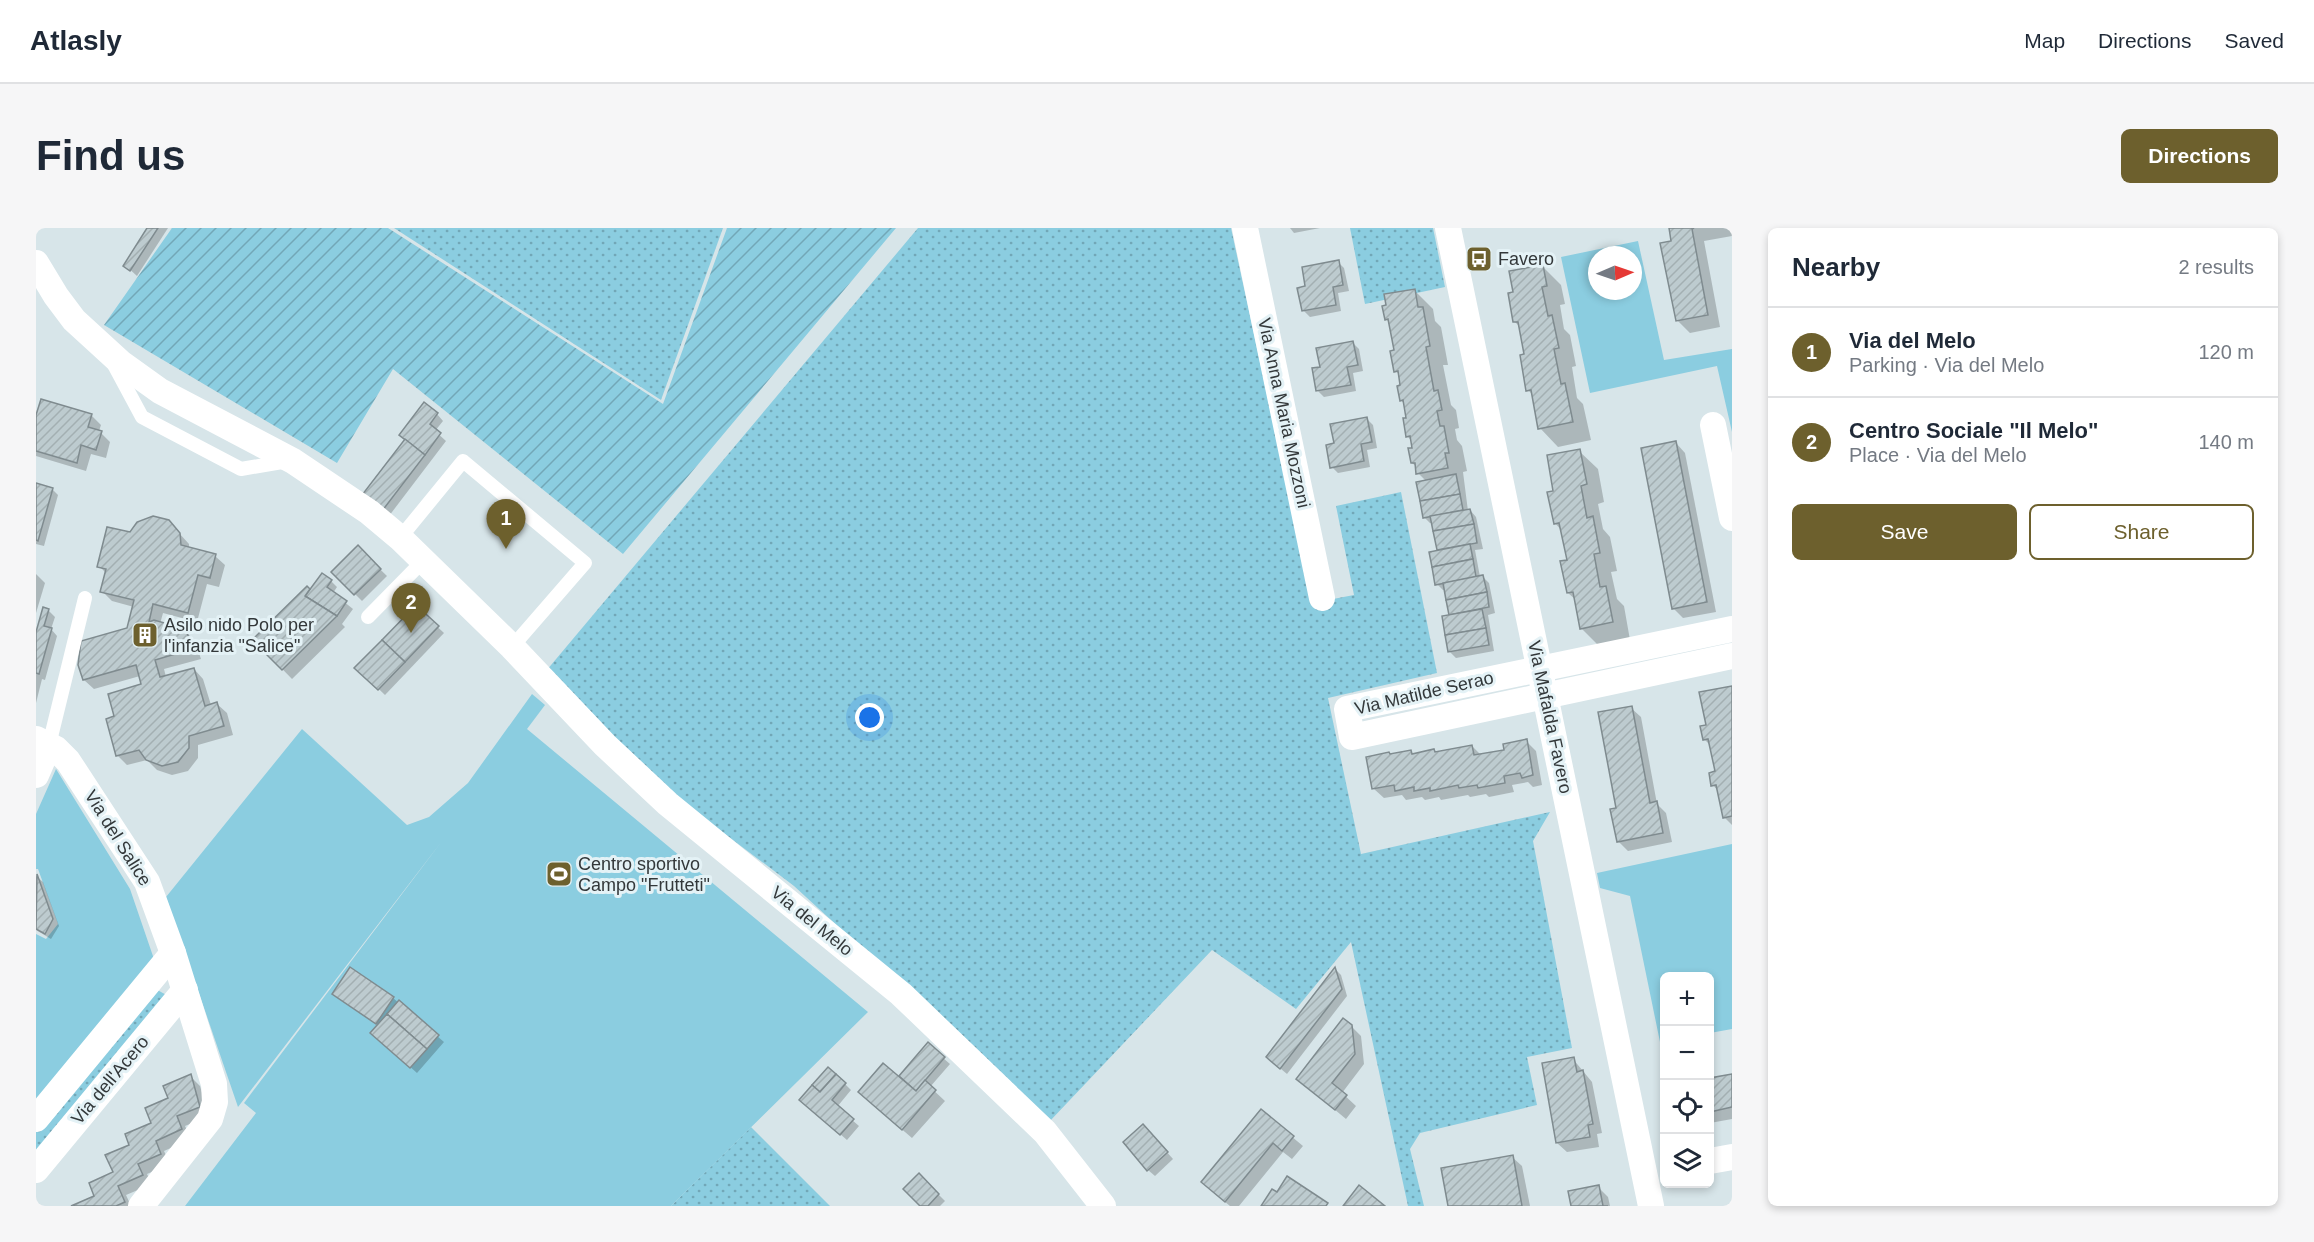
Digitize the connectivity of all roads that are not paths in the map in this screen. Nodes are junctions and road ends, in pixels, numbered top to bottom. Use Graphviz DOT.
graph roads {
  1 [pos="1245,228"];
  2 [pos="1449,228"];
  3 [pos="38,276"];
  4 [pos="1713,425"];
  5 [pos="1732,518"];
  6 [pos="400,538"];
  7 [pos="424,560"];
  8 [pos="85,598"];
  9 [pos="1323,598"];
  10 [pos="368,617"];
  11 [pos="1732,629"];
  12 [pos="512,646"];
  13 [pos="1732,656"];
  14 [pos="1539,668"];
  15 [pos="1545,694"];
  16 [pos="42,742"];
  17 [pos="36,775"];
  18 [pos="173,953"];
  19 [pos="185,990"];
  20 [pos="36,1119"];
  21 [pos="1732,1157"];
  22 [pos="1714,1160"];
  23 [pos="36,1170"];
  24 [pos="1654,1172"];
  25 [pos="141,1206"];
  26 [pos="1103,1206"];
  27 [pos="1651,1206"];
  1 -- 9 [label="street, Via Anna Maria Mozzoni"];
  2 -- 14 [label="street, Via Mafalda Favero"];
  3 -- 6 [label="street, Via del Melo"];
  4 -- 5 [label="street"];
  6 -- 7 [label="street, Via del Melo"];
  6 -- 12 [label="lane"];
  7 -- 10 [label="lane"];
  7 -- 12 [label="street, Via del Melo"];
  8 -- 16 [label="lane"];
  11 -- 14 [label="street, Via Matilde Serao"];
  12 -- 26 [label="street, Via del Melo"];
  13 -- 15 [label="street, Via Matilde Serao"];
  14 -- 15 [label="street, Via Mafalda Favero"];
  14 -- 15 [label="street, Via Matilde Serao"];
  15 -- 24 [label="street, Via Mafalda Favero"];
  16 -- 17 [label="street"];
  16 -- 18 [label="street, Via del Salice"];
  18 -- 19 [label="street, Via del Salice"];
  18 -- 20 [label="street, Via dell'Acero"];
  19 -- 23 [label="street, Via dell'Acero"];
  19 -- 25 [label="street, Via del Salice"];
  21 -- 22 [label="street"];
  24 -- 27 [label="street, Via Mafalda Favero"];
}
